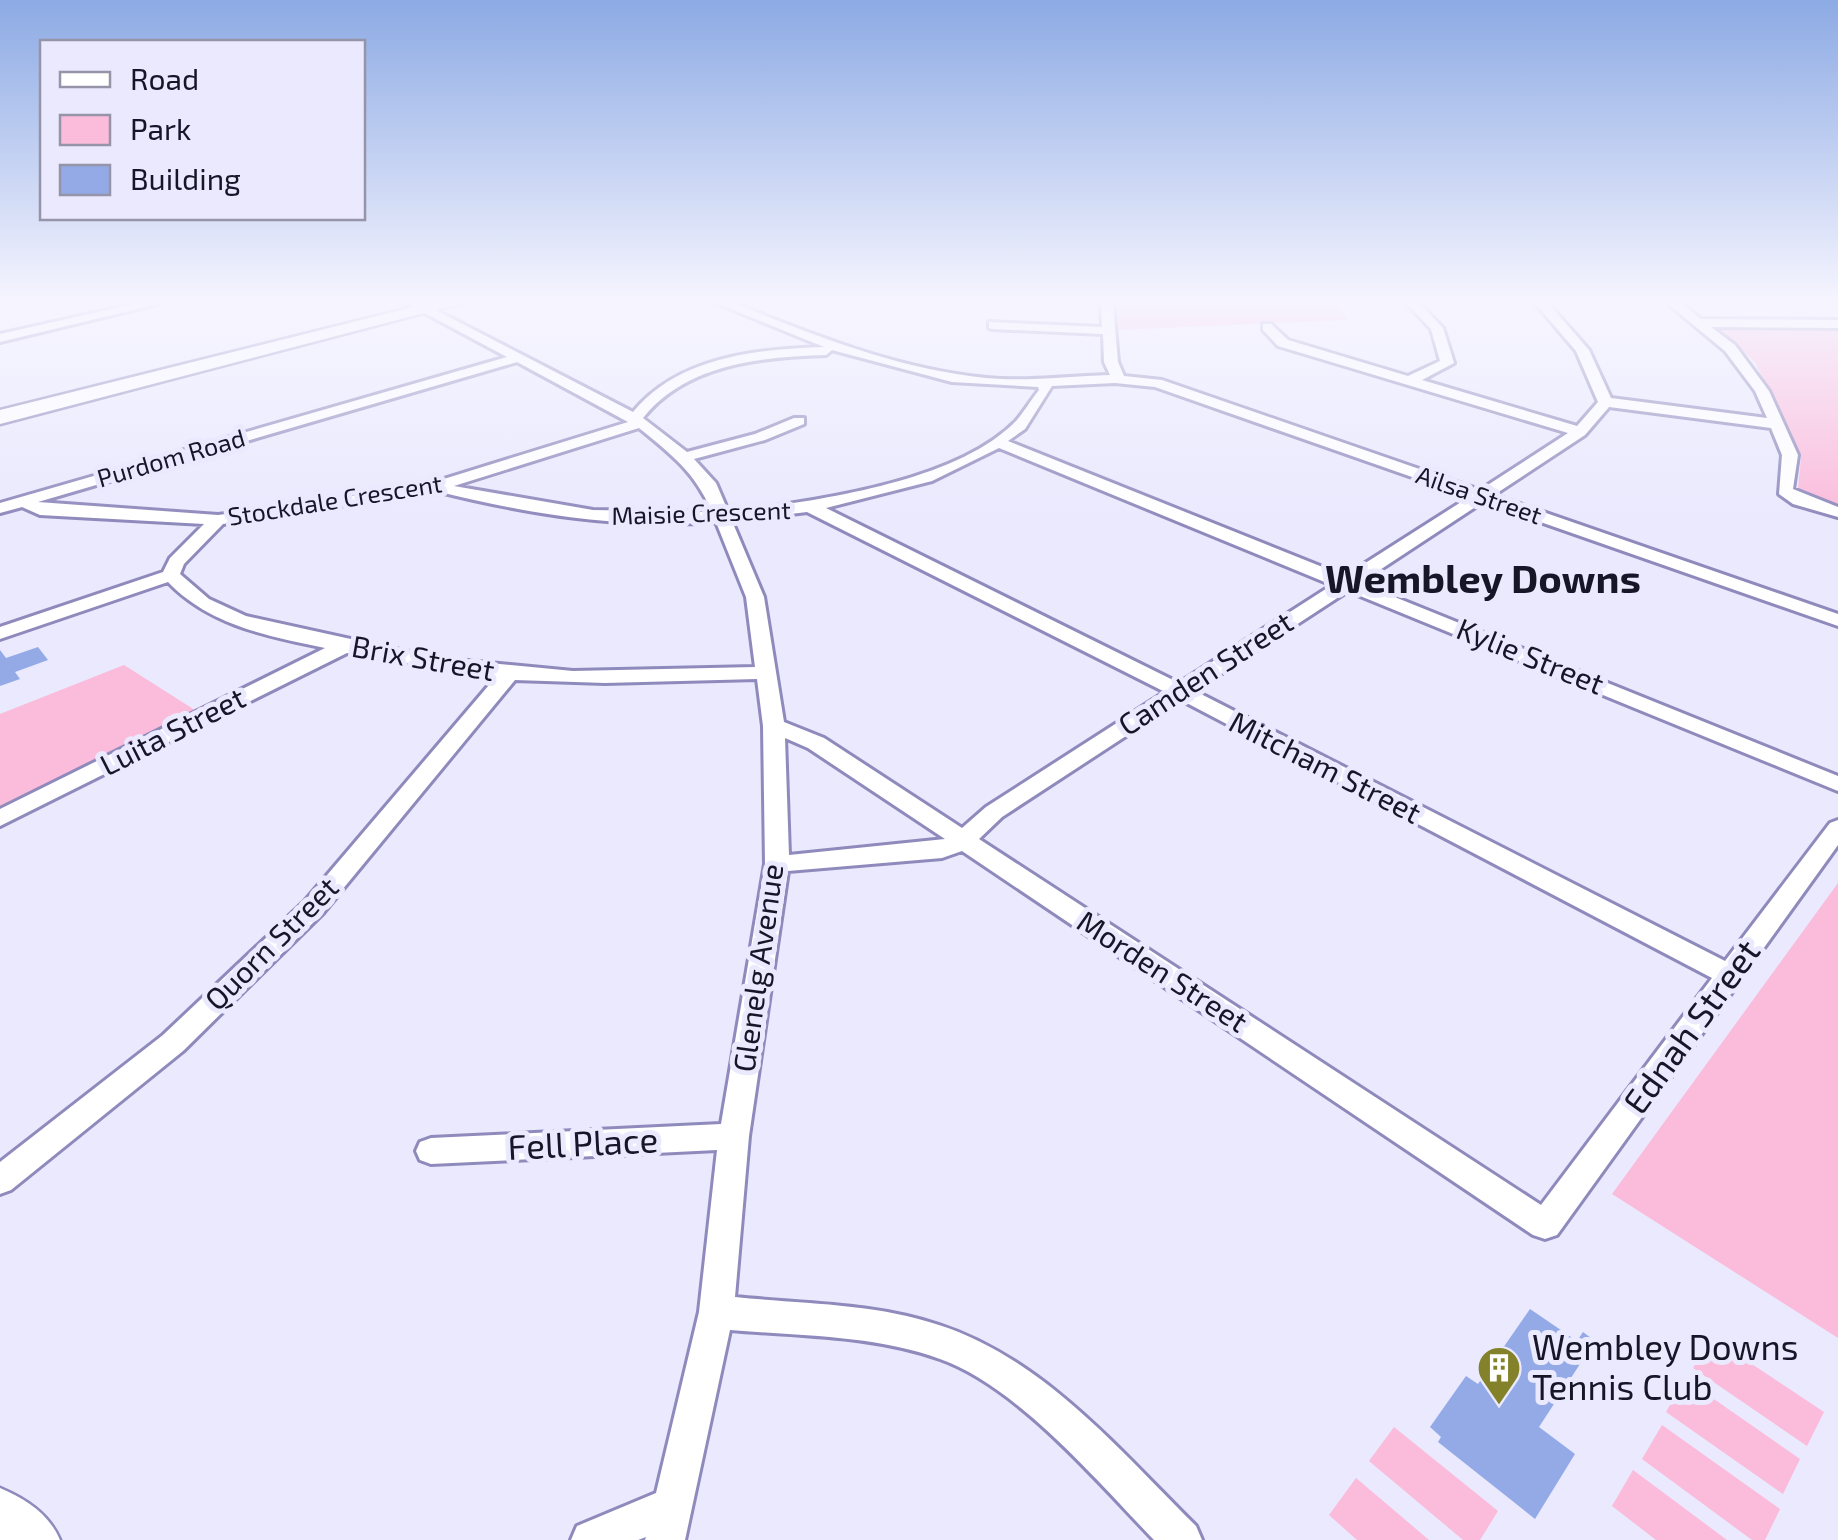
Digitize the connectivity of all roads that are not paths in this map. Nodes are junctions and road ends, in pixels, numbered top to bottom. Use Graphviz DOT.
graph roads {
  1 [pos="136,375"];
  2 [pos="159,375"];
  3 [pos="459,375"];
  4 [pos="545,375"];
  5 [pos="693,375"];
  6 [pos="932,375"];
  7 [pos="1117,375"];
  8 [pos="1394,375"];
  9 [pos="1423,375"];
  10 [pos="1593,375"];
  11 [pos="1752,375"];
  12 [pos="1119,379"];
  13 [pos="1412,380"];
  14 [pos="1045,384"];
  15 [pos="1605,402"];
  16 [pos="0,408"];
  17 [pos="0,417"];
  18 [pos="799,421"];
  19 [pos="638,422"];
  20 [pos="1777,424"];
  21 [pos="1580,432"];
  22 [pos="998,442"];
  23 [pos="684,456"];
  24 [pos="116,474"];
  25 [pos="436,486"];
  26 [pos="1480,496"];
  27 [pos="23,501"];
  28 [pos="0,508"];
  29 [pos="813,508"];
  30 [pos="1838,512"];
  31 [pos="721,516"];
  32 [pos="118,518"];
  33 [pos="218,520"];
  34 [pos="170,575"];
  35 [pos="1348,582"];
  36 [pos="1838,620"];
  37 [pos="0,634"];
  38 [pos="345,646"];
  39 [pos="510,673"];
  40 [pos="768,673"];
  41 [pos="1178,691"];
  42 [pos="774,726"];
  43 [pos="1838,784"];
  44 [pos="0,818"];
  45 [pos="1838,828"];
  46 [pos="963,841"];
  47 [pos="777,864"];
  48 [pos="1730,975"];
  49 [pos="734,1136"];
  50 [pos="431,1151"];
  51 [pos="0,1180"];
  52 [pos="1546,1225"];
  53 [pos="716,1312"];
  54 [pos="0,1514"];
  55 [pos="668,1523"];
  56 [pos="34,1540"];
  57 [pos="591,1540"];
  58 [pos="1182,1540"];
  1 -- 16 [label="main road"];
  2 -- 17 [label="main road"];
  3 -- 24 [label="street, Purdom Road"];
  4 -- 19 [label="street, Glenelg Avenue"];
  5 -- 19 [label="street, Stockdale Crescent"];
  6 -- 14 [label="street, Ailsa Street"];
  7 -- 12 [label="street"];
  8 -- 13 [label="street"];
  9 -- 13 [label="street"];
  10 -- 15 [label="street"];
  11 -- 20 [label="street"];
  12 -- 14 [label="street, Ailsa Street"];
  12 -- 26 [label="street, Ailsa Street"];
  13 -- 21 [label="street"];
  14 -- 22 [label="street, Maisie Crescent"];
  15 -- 20 [label="street"];
  15 -- 21 [label="street, Camden Street"];
  18 -- 23 [label="street"];
  19 -- 23 [label="street, Glenelg Avenue"];
  19 -- 25 [label="street, Stockdale Crescent"];
  20 -- 30 [label="street"];
  21 -- 26 [label="street, Camden Street"];
  22 -- 29 [label="street, Maisie Crescent"];
  22 -- 35 [label="street, Kylie Street"];
  23 -- 31 [label="street, Glenelg Avenue"];
  24 -- 27 [label="street, Purdom Road"];
  24 -- 32 [label="street"];
  25 -- 31 [label="street, Maisie Crescent"];
  25 -- 33 [label="street, Stockdale Crescent"];
  26 -- 35 [label="street, Camden Street"];
  26 -- 36 [label="street, Ailsa Street"];
  27 -- 28 [label="street, Purdom Road"];
  27 -- 32 [label="street, Stockdale Crescent"];
  29 -- 31 [label="street, Maisie Crescent"];
  29 -- 41 [label="street, Mitcham Street"];
  31 -- 40 [label="street, Glenelg Avenue"];
  32 -- 33 [label="street, Stockdale Crescent"];
  33 -- 34 [label="street"];
  34 -- 37 [label="street"];
  34 -- 38 [label="street, Brix Street"];
  35 -- 41 [label="street, Camden Street"];
  35 -- 43 [label="street, Kylie Street"];
  38 -- 39 [label="street, Brix Street"];
  38 -- 44 [label="street, Luita Street"];
  39 -- 40 [label="street, Brix Street"];
  39 -- 51 [label="street, Quorn Street"];
  40 -- 42 [label="street, Glenelg Avenue"];
  41 -- 46 [label="street, Camden Street"];
  41 -- 48 [label="street, Mitcham Street"];
  42 -- 46 [label="street, Morden Street"];
  42 -- 47 [label="street, Glenelg Avenue"];
  45 -- 48 [label="street, Ednah Street"];
  46 -- 47 [label="street, Camden Street"];
  46 -- 52 [label="street, Morden Street"];
  47 -- 49 [label="street, Glenelg Avenue"];
  48 -- 52 [label="street, Ednah Street"];
  49 -- 50 [label="street, Fell Place"];
  49 -- 53 [label="street, Glenelg Avenue"];
  53 -- 55 [label="street, Glenelg Avenue"];
  53 -- 58 [label="street"];
  54 -- 56 [label="main road"];
  55 -- 57 [label="street, Glenelg Avenue"];
}
